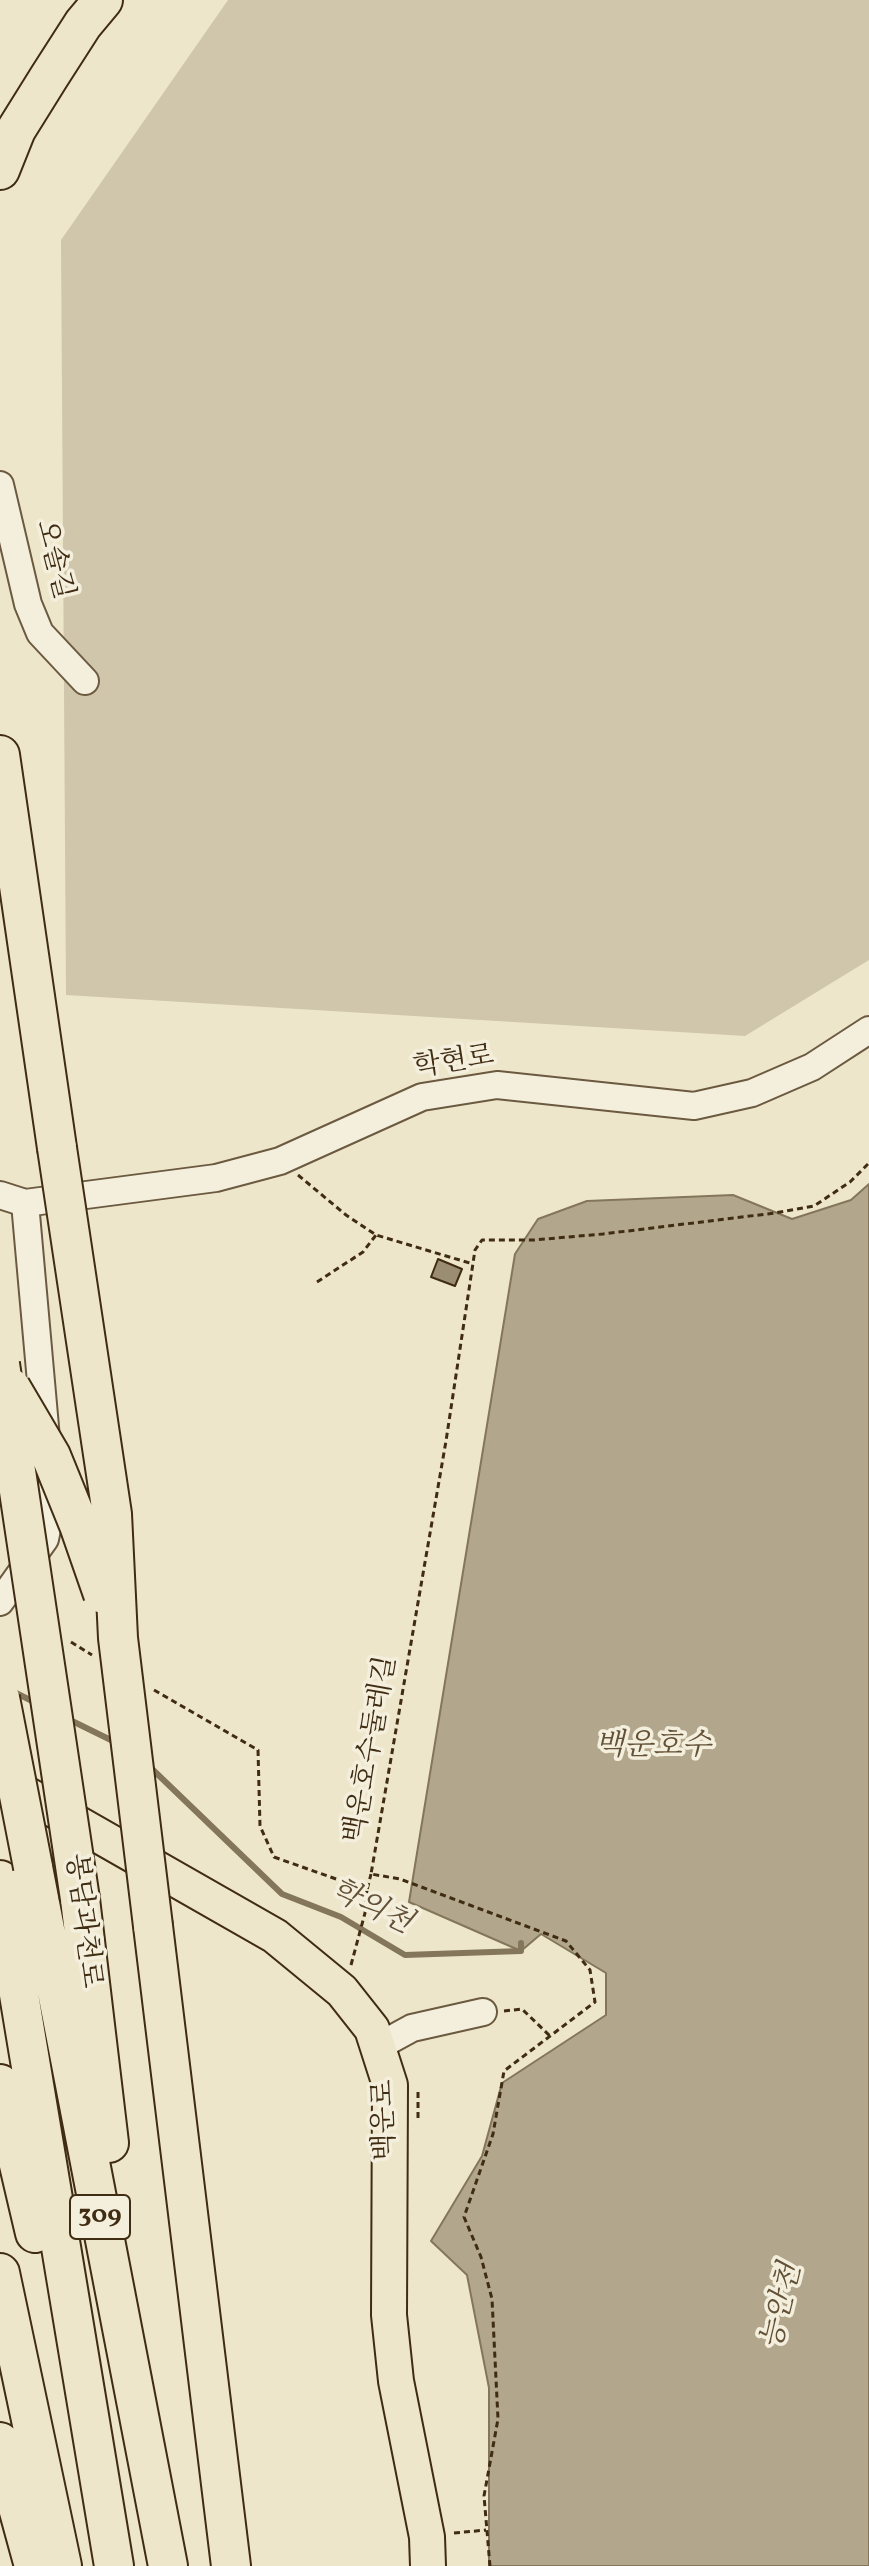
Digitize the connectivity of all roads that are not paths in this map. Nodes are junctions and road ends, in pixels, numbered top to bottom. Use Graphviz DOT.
graph roads {
  1 [pos="103,0"];
  2 [pos="0,170"];
  3 [pos="0,485"];
  4 [pos="85,681"];
  5 [pos="0,755"];
  6 [pos="869,1030"];
  7 [pos="13,1199"];
  8 [pos="0,1366"];
  9 [pos="0,1602"];
  10 [pos="118,1638"];
  11 [pos="0,1698"];
  12 [pos="0,1779"];
  13 [pos="16,1873"];
  14 [pos="483,2012"];
  15 [pos="379,2046"];
  16 [pos="0,2084"];
  17 [pos="0,2273"];
  18 [pos="0,2442"];
  19 [pos="150,2479"];
  20 [pos="114,2565"];
  21 [pos="34,2566"];
  22 [pos="62,2566"];
  23 [pos="168,2566"];
  24 [pos="231,2566"];
  25 [pos="428,2566"];
  1 -- 2 [label="highway"];
  3 -- 4 [label="street, 오솔길"];
  5 -- 10 [label="highway, bridge"];
  6 -- 7 [label="street, 학현로"];
  7 -- 9 [label="street"];
  8 -- 10 [label="highway, bridge"];
  8 -- 19 [label="highway, 봉담과천로, bridge"];
  10 -- 24 [label="highway, bridge"];
  11 -- 13 [label="highway, 봉담과천로 / 309, bridge"];
  12 -- 15 [label="main road, 백운로"];
  13 -- 19 [label="highway, 봉담과천로 / 309"];
  13 -- 20 [label="highway, 봉담과천로 / 309"];
  14 -- 15 [label="street"];
  15 -- 25 [label="main road, 백운로"];
  16 -- 20 [label="highway"];
  17 -- 22 [label="highway"];
  18 -- 21 [label="highway"];
  19 -- 23 [label="highway, 봉담과천로 / 309"];
}
